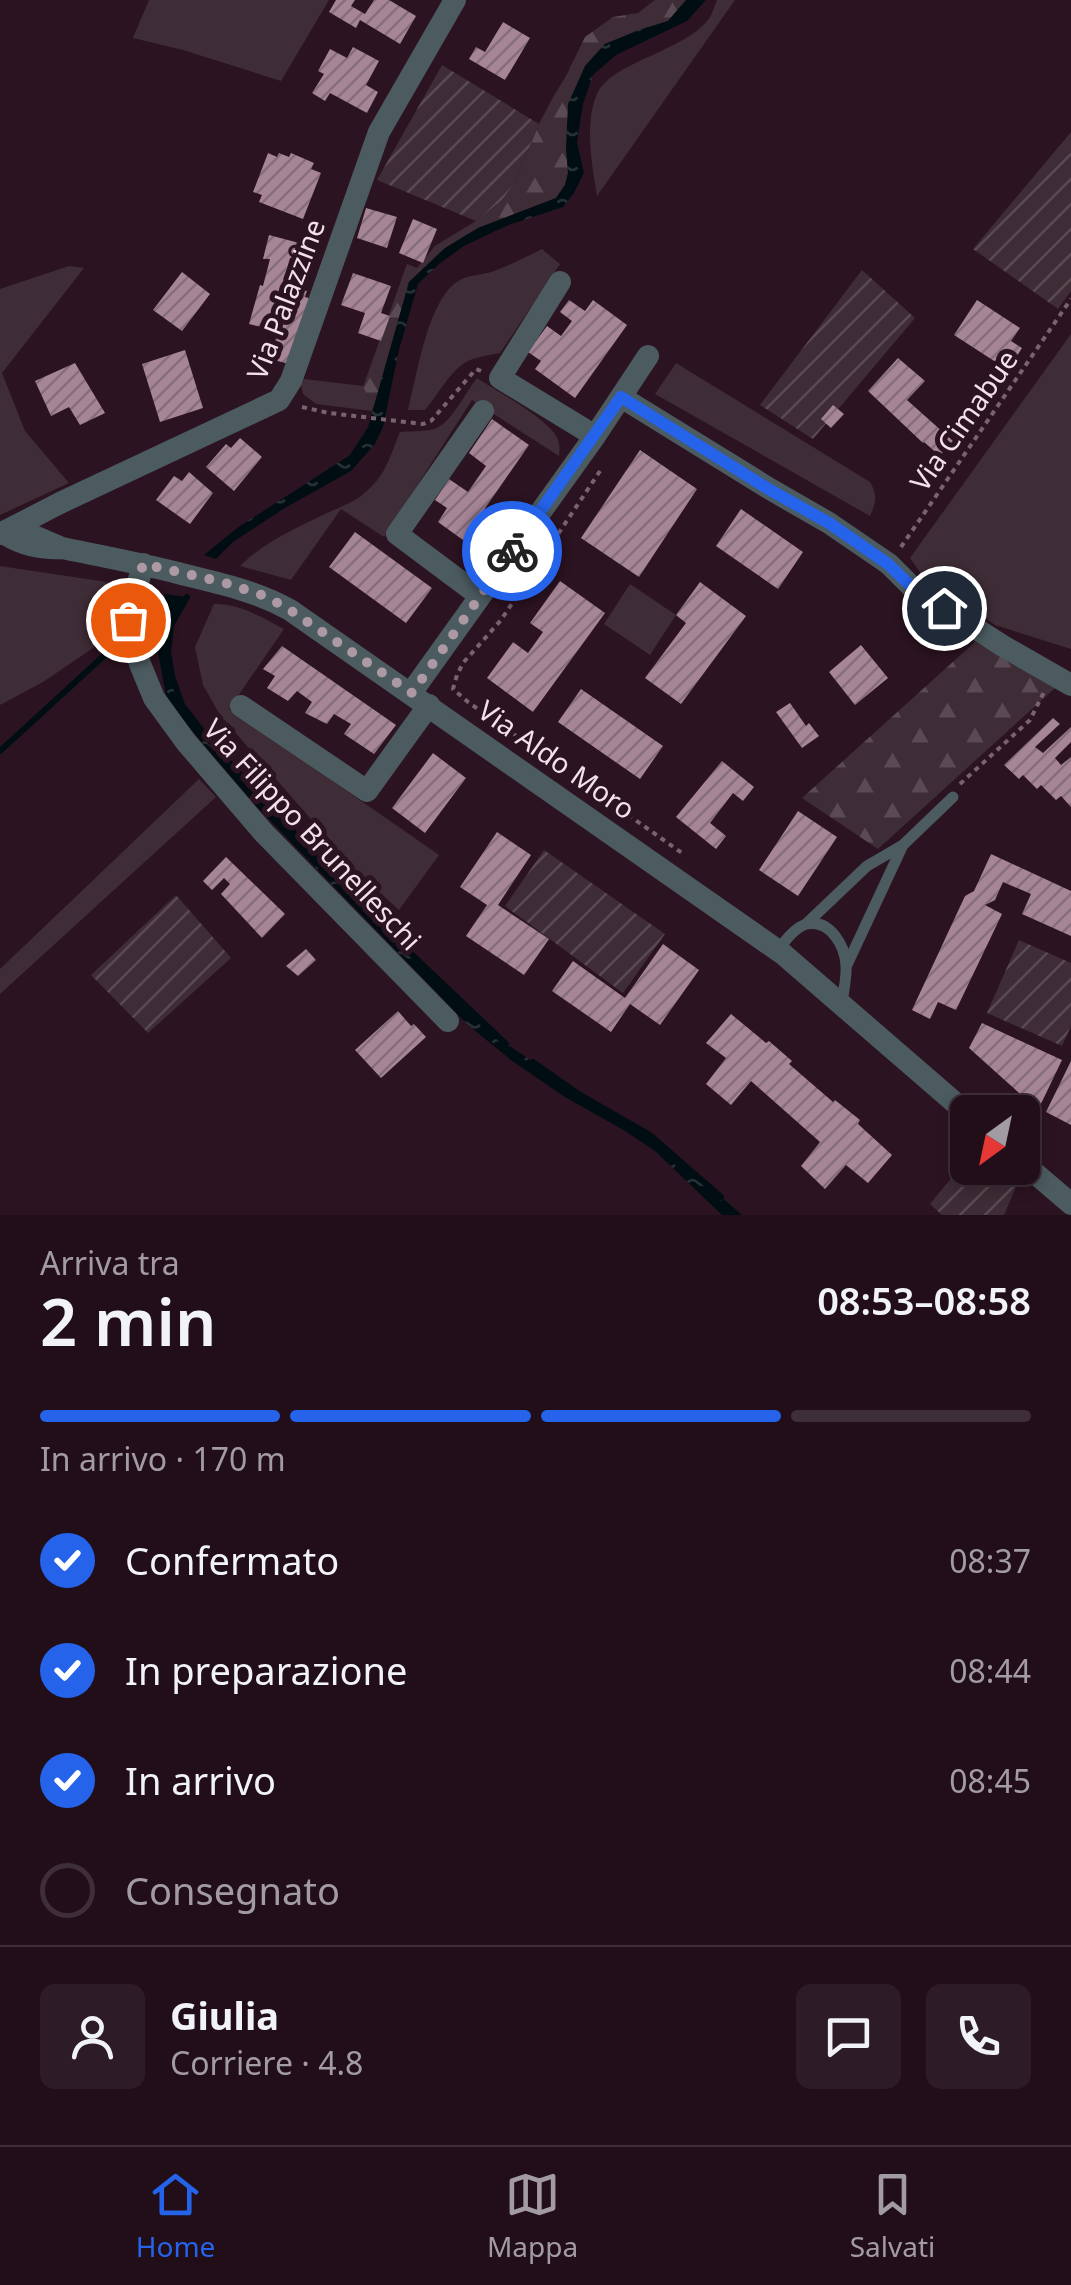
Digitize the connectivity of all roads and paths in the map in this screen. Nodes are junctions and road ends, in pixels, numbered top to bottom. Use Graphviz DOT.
graph roads {
  1 [pos="455,0"];
  2 [pos="560,282"];
  3 [pos="1071,299"];
  4 [pos="648,356"];
  5 [pos="500,378"];
  6 [pos="621,397"];
  7 [pos="279,400"];
  8 [pos="483,411"];
  9 [pos="595,436"];
  10 [pos="609,458"];
  11 [pos="8,530"];
  12 [pos="143,564"];
  13 [pos="888,564"];
  14 [pos="480,596"];
  15 [pos="1065,682"];
  16 [pos="454,688"];
  17 [pos="420,699"];
  18 [pos="241,706"];
  19 [pos="953,796"];
  20 [pos="903,845"];
  21 [pos="806,924"];
  22 [pos="778,950"];
  23 [pos="846,967"];
  24 [pos="842,1004"];
  25 [pos="448,1021"];
  26 [pos="950,1098"];
  27 [pos="1040,1177"];
  28 [pos="1071,1204"];
  1 -- 7 [label="street, Via Palazzine"];
  2 -- 5 [label="street"];
  3 -- 13 [label="path, Via Cimabue"];
  4 -- 6 [label="street"];
  5 -- 7 [label="path"];
  5 -- 9 [label="street"];
  6 -- 9 [label="street"];
  6 -- 13 [label="street"];
  7 -- 11 [label="street, Via Palazzine"];
  8 -- 14 [label="street"];
  9 -- 14 [label="street"];
  10 -- 16 [label="path"];
  11 -- 12 [label="street, Via Aldo Moro"];
  12 -- 17 [label="street, Via Aldo Moro"];
  12 -- 25 [label="street, Via Filippo Brunelleschi"];
  13 -- 15 [label="street"];
  14 -- 17 [label="street"];
  15 -- 19 [label="path"];
  17 -- 18 [label="street"];
  17 -- 22 [label="street, Via Aldo Moro"];
  19 -- 20 [label="lane"];
  20 -- 21 [label="lane"];
  20 -- 23 [label="lane"];
  21 -- 22 [label="lane"];
  21 -- 23 [label="lane"];
  22 -- 24 [label="street, Via Aldo Moro"];
  23 -- 24 [label="lane"];
  24 -- 26 [label="street, Via Aldo Moro"];
  27 -- 28 [label="street"];
}
